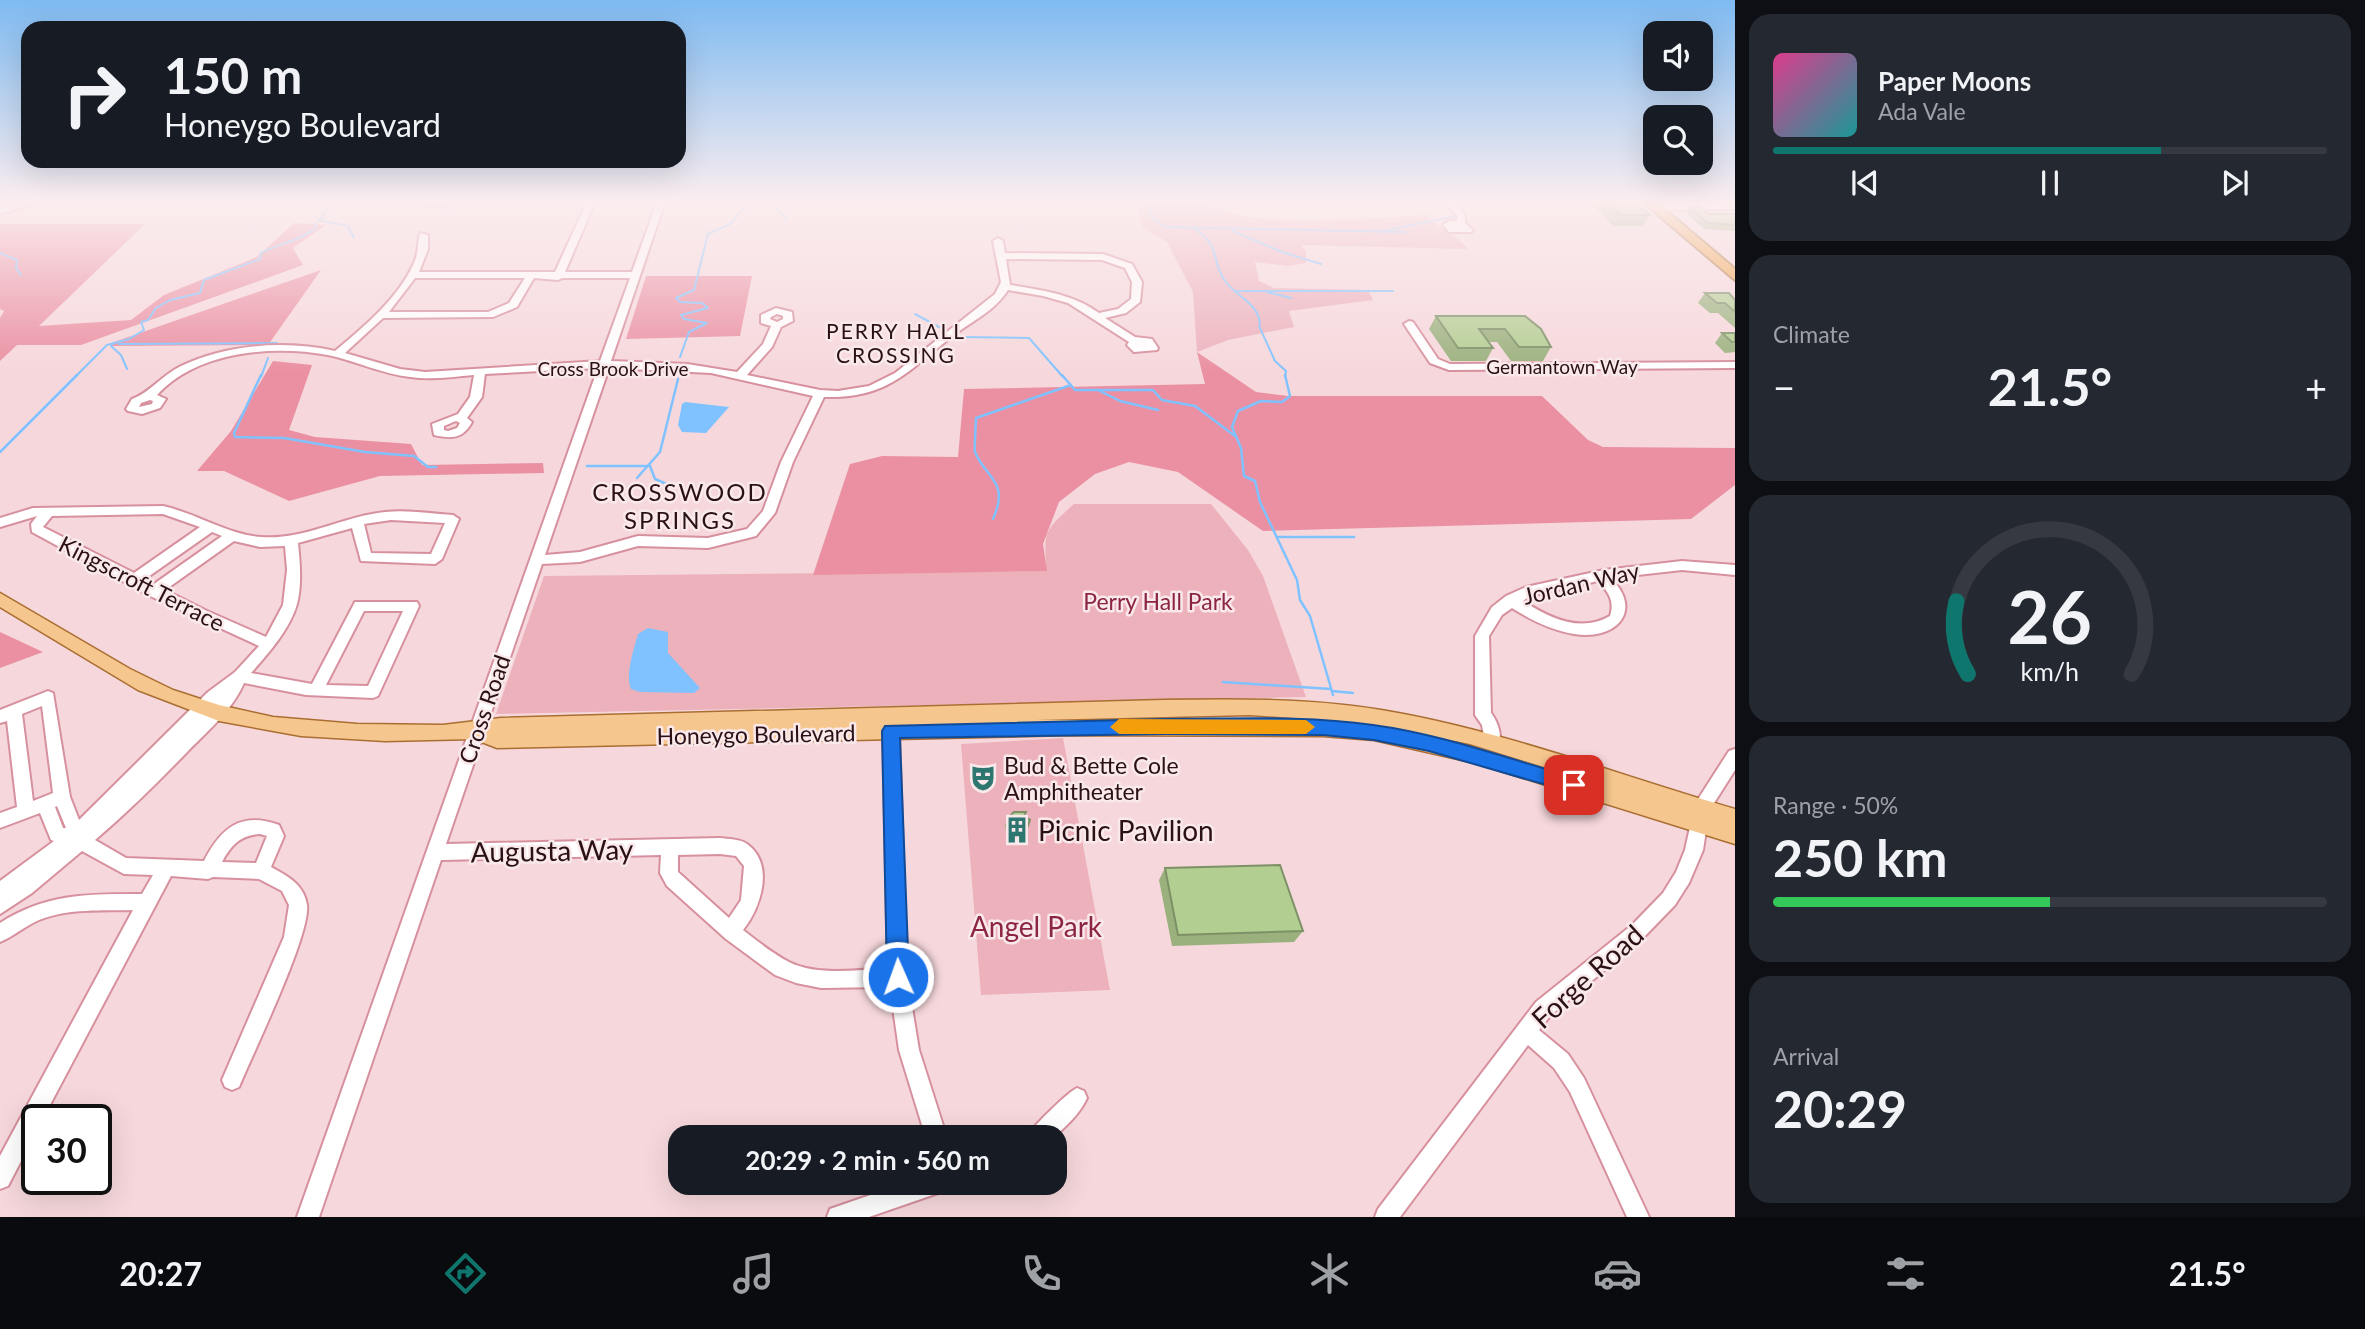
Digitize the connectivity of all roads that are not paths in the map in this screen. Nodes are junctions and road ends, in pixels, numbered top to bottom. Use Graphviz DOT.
graph roads {
  1 [pos="422,259"];
  2 [pos="566,259"];
  3 [pos="642,259"];
  4 [pos="1002,259"];
  5 [pos="1108,259"];
  6 [pos="1715,259"];
  7 [pos="411,275"];
  8 [pos="1735,276"];
  9 [pos="530,277"];
  10 [pos="558,277"];
  11 [pos="635,278"];
  12 [pos="1005,287"];
  13 [pos="381,315"];
  14 [pos="1097,317"];
  15 [pos="1409,324"];
  16 [pos="777,325"];
  17 [pos="1134,341"];
  18 [pos="337,354"];
  19 [pos="1735,365"];
  20 [pos="604,367"];
  21 [pos="480,372"];
  22 [pos="740,376"];
  23 [pos="820,394"];
  24 [pos="150,396"];
  25 [pos="461,418"];
  26 [pos="48,512"];
  27 [pos="1,523"];
  28 [pos="357,523"];
  29 [pos="211,526"];
  30 [pos="232,536"];
  31 [pos="291,541"];
  32 [pos="536,560"];
  33 [pos="1735,570"];
  34 [pos="1601,576"];
  35 [pos="134,580"];
  36 [pos="153,591"];
  37 [pos="0,599"];
  38 [pos="1511,600"];
  39 [pos="269,644"];
  40 [pos="240,676"];
  41 [pos="316,691"];
  42 [pos="209,710"];
  43 [pos="7,714"];
  44 [pos="891,731"];
  45 [pos="478,732"];
  46 [pos="1485,741"];
  47 [pos="1734,758"];
  48 [pos="53,800"];
  49 [pos="26,810"];
  50 [pos="1700,816"];
  51 [pos="1735,818"];
  52 [pos="0,821"];
  53 [pos="1735,834"];
  54 [pos="78,839"];
  55 [pos="670,849"];
  56 [pos="434,852"];
  57 [pos="165,869"];
  58 [pos="208,871"];
  59 [pos="261,871"];
  60 [pos="0,891"];
  61 [pos="146,902"];
  62 [pos="0,906"];
  63 [pos="732,929"];
  64 [pos="0,933"];
  65 [pos="898,977"];
  66 [pos="1526,1031"];
  67 [pos="232,1080"];
  68 [pos="1077,1098"];
  69 [pos="933,1125"];
  70 [pos="1052,1125"];
  71 [pos="0,1178"];
  72 [pos="901,1195"];
  73 [pos="309,1217"];
  74 [pos="838,1217"];
  75 [pos="1386,1217"];
  76 [pos="1638,1217"];
  1 -- 7 [label="street"];
  2 -- 10 [label="street"];
  3 -- 11 [label="street, Cross Road"];
  4 -- 12 [label="street"];
  5 -- 14 [label="street"];
  6 -- 8 [label="highway"];
  7 -- 9 [label="street"];
  7 -- 13 [label="street"];
  9 -- 10 [label="street"];
  9 -- 13 [label="street"];
  10 -- 11 [label="street"];
  11 -- 20 [label="street, Cross Road"];
  12 -- 14 [label="street"];
  12 -- 23 [label="street, Cross Brook Drive"];
  13 -- 18 [label="street"];
  14 -- 17 [label="street"];
  15 -- 19 [label="street, Germantown Way"];
  16 -- 22 [label="street"];
  18 -- 21 [label="street, Cross Brook Drive"];
  18 -- 24 [label="street, Cross Brook Drive"];
  20 -- 21 [label="street, Cross Brook Drive"];
  20 -- 22 [label="street, Cross Brook Drive"];
  20 -- 32 [label="street, Cross Road"];
  21 -- 25 [label="street"];
  22 -- 23 [label="street, Cross Brook Drive"];
  23 -- 32 [label="street"];
  26 -- 27 [label="street"];
  26 -- 29 [label="street"];
  26 -- 35 [label="street, Kingscroft Terrace"];
  28 -- 28 [label="street"];
  28 -- 31 [label="street"];
  29 -- 30 [label="street"];
  29 -- 35 [label="street"];
  30 -- 31 [label="street"];
  30 -- 36 [label="street"];
  31 -- 39 [label="street"];
  32 -- 45 [label="street, Cross Road"];
  33 -- 34 [label="street, Jordan Way"];
  34 -- 38 [label="street, Jordan Way"];
  34 -- 38 [label="street"];
  35 -- 36 [label="street, Kingscroft Terrace"];
  36 -- 39 [label="street, Kingscroft Terrace"];
  37 -- 42 [label="main road, Honeygo Boulevard"];
  38 -- 46 [label="street, Jordan Way"];
  39 -- 40 [label="street"];
  40 -- 41 [label="street"];
  40 -- 42 [label="street"];
  41 -- 41 [label="street"];
  42 -- 45 [label="main road, Honeygo Boulevard"];
  42 -- 54 [label="street"];
  43 -- 48 [label="street"];
  43 -- 49 [label="street"];
  44 -- 45 [label="main road, Honeygo Boulevard"];
  44 -- 50 [label="main road, Honeygo Boulevard"];
  44 -- 65 [label="street"];
  45 -- 46 [label="main road, Honeygo Boulevard"];
  45 -- 56 [label="street, Cross Road"];
  46 -- 50 [label="main road, Honeygo Boulevard"];
  47 -- 50 [label="street, Forge Road"];
  48 -- 49 [label="street"];
  48 -- 54 [label="street"];
  49 -- 52 [label="street"];
  50 -- 51 [label="main road, Honeygo Boulevard"];
  50 -- 53 [label="main road, Honeygo Boulevard"];
  50 -- 66 [label="street, Forge Road"];
  54 -- 57 [label="street"];
  54 -- 60 [label="street"];
  54 -- 62 [label="street"];
  55 -- 56 [label="street, Augusta Way"];
  55 -- 63 [label="street"];
  55 -- 63 [label="street, Augusta Way"];
  56 -- 73 [label="street, Cross Road"];
  57 -- 58 [label="street"];
  57 -- 61 [label="street"];
  58 -- 59 [label="street"];
  58 -- 59 [label="street"];
  59 -- 67 [label="street"];
  61 -- 64 [label="street"];
  61 -- 71 [label="street"];
  63 -- 65 [label="street"];
  65 -- 69 [label="street"];
  66 -- 75 [label="street, Forge Road"];
  66 -- 76 [label="street"];
  68 -- 70 [label="street"];
  72 -- 74 [label="street"];
}
